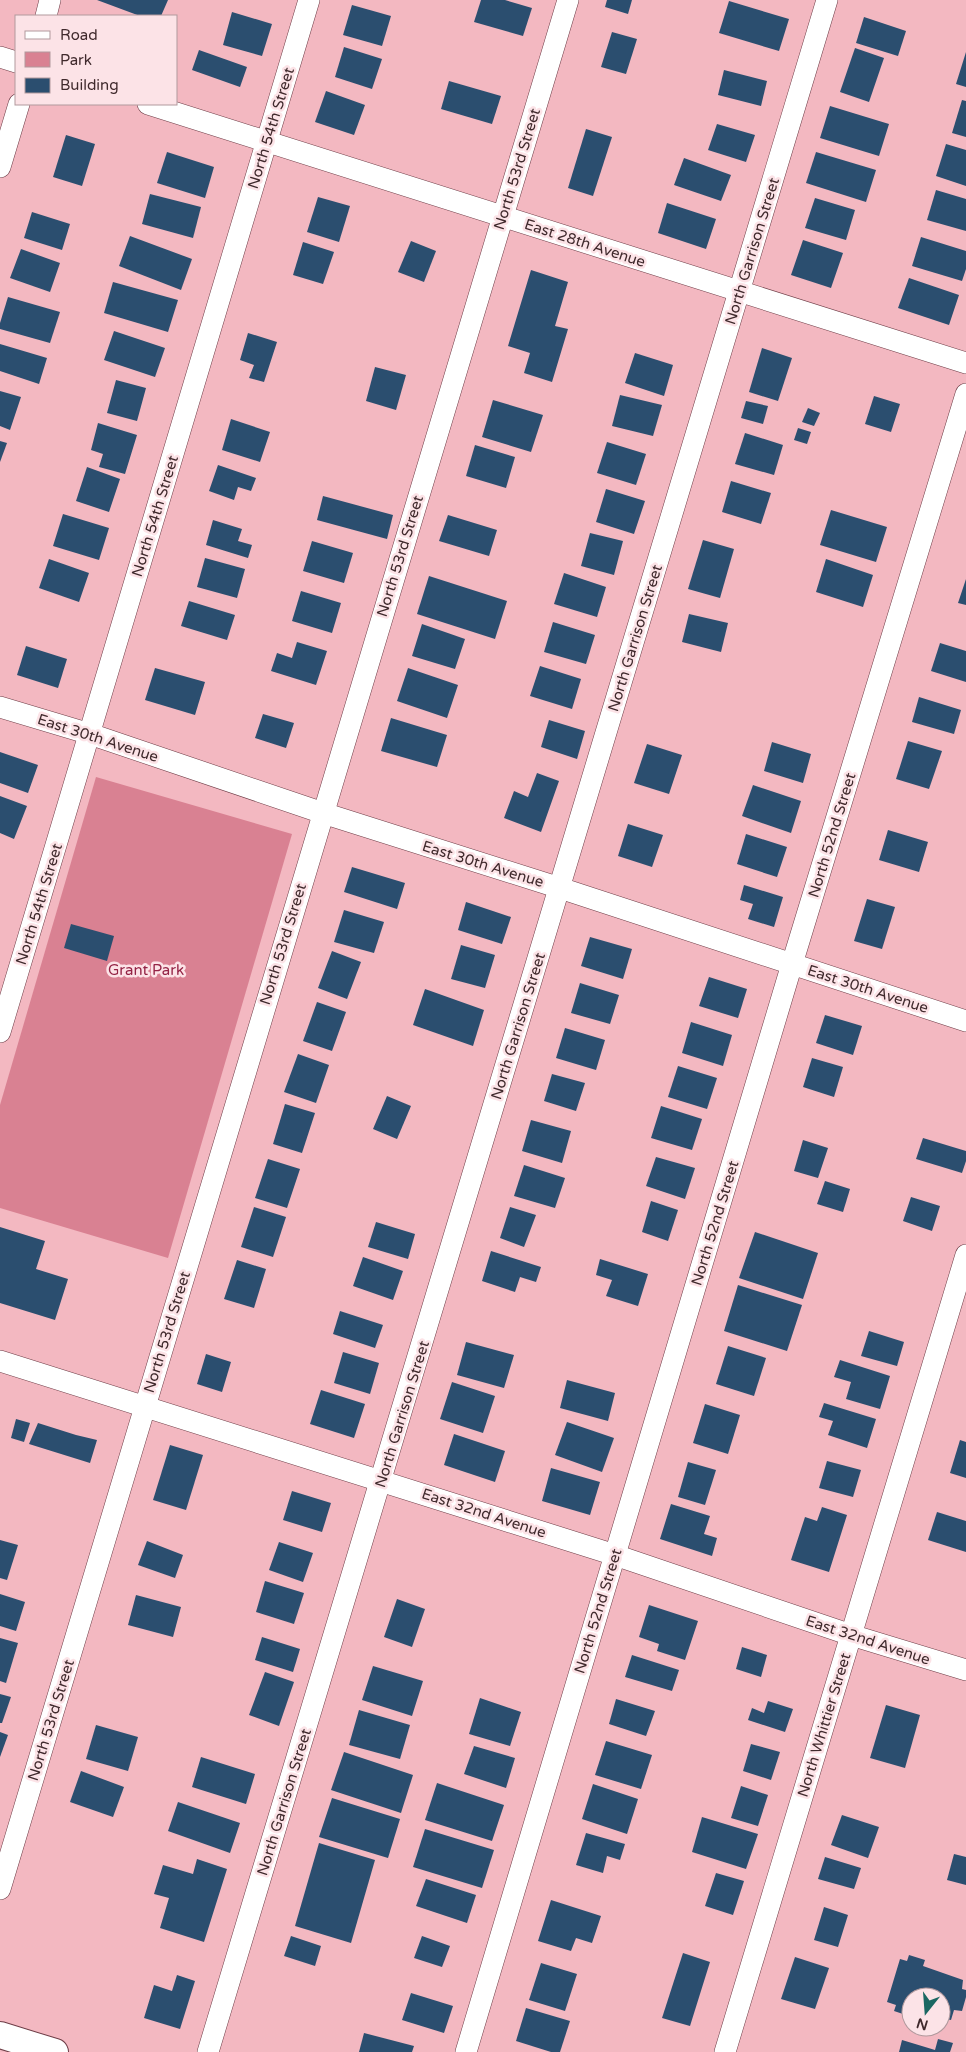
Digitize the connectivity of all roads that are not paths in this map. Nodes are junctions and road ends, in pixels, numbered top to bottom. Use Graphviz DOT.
graph roads {
  1 [pos="50,0"];
  2 [pos="309,0"];
  3 [pos="568,0"];
  4 [pos="827,0"];
  5 [pos="46,15"];
  6 [pos="0,57"];
  7 [pos="15,62"];
  8 [pos="19,105"];
  9 [pos="151,105"];
  10 [pos="266,141"];
  11 [pos="0,167"];
  12 [pos="502,216"];
  13 [pos="740,291"];
  14 [pos="966,363"];
  15 [pos="966,394"];
  16 [pos="0,707"];
  17 [pos="90,734"];
  18 [pos="323,813"];
  19 [pos="560,888"];
  20 [pos="792,964"];
  21 [pos="966,1021"];
  22 [pos="0,1032"];
  23 [pos="966,1255"];
  24 [pos="0,1361"];
  25 [pos="145,1406"];
  26 [pos="382,1481"];
  27 [pos="615,1555"];
  28 [pos="851,1635"];
  29 [pos="966,1670"];
  30 [pos="0,1889"];
  31 [pos="0,2035"];
  32 [pos="55,2052"];
  33 [pos="208,2052"];
  34 [pos="466,2052"];
  35 [pos="725,2052"];
  1 -- 5 [label="street"];
  2 -- 10 [label="street, North 54th Street"];
  3 -- 12 [label="street, North 53rd Street"];
  4 -- 13 [label="street, North Garrison Street"];
  6 -- 7 [label="street"];
  8 -- 11 [label="street"];
  9 -- 10 [label="street, East 28th Avenue"];
  10 -- 12 [label="street, East 28th Avenue"];
  10 -- 17 [label="street, North 54th Street"];
  12 -- 13 [label="street, East 28th Avenue"];
  12 -- 18 [label="street, North 53rd Street"];
  13 -- 14 [label="street, East 28th Avenue"];
  13 -- 19 [label="street, North Garrison Street"];
  15 -- 20 [label="street, North 52nd Street"];
  16 -- 17 [label="street, East 30th Avenue"];
  17 -- 18 [label="street, East 30th Avenue"];
  17 -- 22 [label="street, North 54th Street"];
  18 -- 19 [label="street, East 30th Avenue"];
  18 -- 25 [label="street, North 53rd Street"];
  19 -- 20 [label="street, East 30th Avenue"];
  19 -- 26 [label="street, North Garrison Street"];
  20 -- 21 [label="street, East 30th Avenue"];
  20 -- 27 [label="street, North 52nd Street"];
  23 -- 28 [label="street, North Whittier Street"];
  24 -- 25 [label="street, East 32nd Avenue"];
  25 -- 26 [label="street, East 32nd Avenue"];
  25 -- 30 [label="street, North 53rd Street"];
  26 -- 27 [label="street, East 32nd Avenue"];
  26 -- 33 [label="street, North Garrison Street"];
  27 -- 28 [label="street, East 32nd Avenue"];
  27 -- 34 [label="street, North 52nd Street"];
  28 -- 29 [label="street, East 32nd Avenue"];
  28 -- 35 [label="street, North Whittier Street"];
  31 -- 32 [label="main road"];
}
